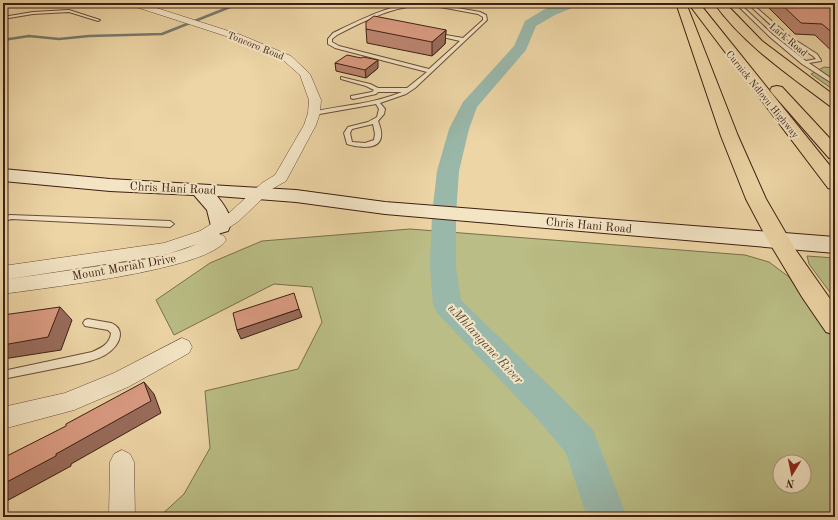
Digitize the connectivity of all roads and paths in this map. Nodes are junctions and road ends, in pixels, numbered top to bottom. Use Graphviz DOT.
graph roads {
  1 [pos="134,3"];
  2 [pos="681,3"];
  3 [pos="693,3"];
  4 [pos="708,3"];
  5 [pos="719,3"];
  6 [pos="737,3"];
  7 [pos="749,3"];
  8 [pos="3,18"];
  9 [pos="98,20"];
  10 [pos="364,20"];
  11 [pos="372,21"];
  12 [pos="434,33"];
  13 [pos="464,40"];
  14 [pos="804,63"];
  15 [pos="430,71"];
  16 [pos="343,78"];
  17 [pos="835,83"];
  18 [pos="377,90"];
  19 [pos="410,90"];
  20 [pos="353,97"];
  21 [pos="377,102"];
  22 [pos="835,103"];
  23 [pos="314,113"];
  24 [pos="376,122"];
  25 [pos="835,154"];
  26 [pos="3,175"];
  27 [pos="835,184"];
  28 [pos="199,189"];
  29 [pos="272,189"];
  30 [pos="3,220"];
  31 [pos="170,224"];
  32 [pos="221,226"];
  33 [pos="835,231"];
  34 [pos="775,234"];
  35 [pos="835,245"];
  36 [pos="3,273"];
  37 [pos="3,287"];
  38 [pos="88,323"];
  39 [pos="835,325"];
  40 [pos="182,347"];
  41 [pos="3,375"];
  42 [pos="3,418"];
  43 [pos="122,462"];
  44 [pos="122,517"];
  1 -- 23 [label="street, Toncoro Road"];
  2 -- 34 [label="main road"];
  3 -- 27 [label="main road, Curnick Ndlovu Highway"];
  4 -- 25 [label="main road, Curnick Ndlovu Highway"];
  5 -- 22 [label="main road"];
  6 -- 14 [label="lane, Lark Road"];
  7 -- 14 [label="lane"];
  8 -- 9 [label="lane"];
  10 -- 11 [label="lane"];
  10 -- 13 [label="lane"];
  10 -- 15 [label="lane"];
  12 -- 13 [label="lane"];
  13 -- 15 [label="lane"];
  14 -- 17 [label="lane, Lark Road"];
  15 -- 19 [label="lane"];
  16 -- 18 [label="lane"];
  18 -- 19 [label="lane"];
  18 -- 20 [label="lane"];
  19 -- 21 [label="lane"];
  21 -- 23 [label="lane"];
  21 -- 24 [label="lane"];
  23 -- 29 [label="street, Toncoro Road"];
  24 -- 24 [label="lane"];
  26 -- 28 [label="main road, Chris Hani Road"];
  28 -- 29 [label="main road, Chris Hani Road"];
  28 -- 32 [label="main road"];
  29 -- 32 [label="street, Mount Moriah Drive"];
  29 -- 34 [label="main road, Chris Hani Road"];
  29 -- 37 [label="street, Mount Moriah Drive"];
  30 -- 31 [label="lane"];
  32 -- 36 [label="street, Mount Moriah Drive"];
  33 -- 34 [label="main road, Chris Hani Road"];
  34 -- 35 [label="main road, Chris Hani Road"];
  34 -- 39 [label="main road"];
  38 -- 41 [label="lane"];
  40 -- 42 [label="street"];
  43 -- 44 [label="street"];
}
